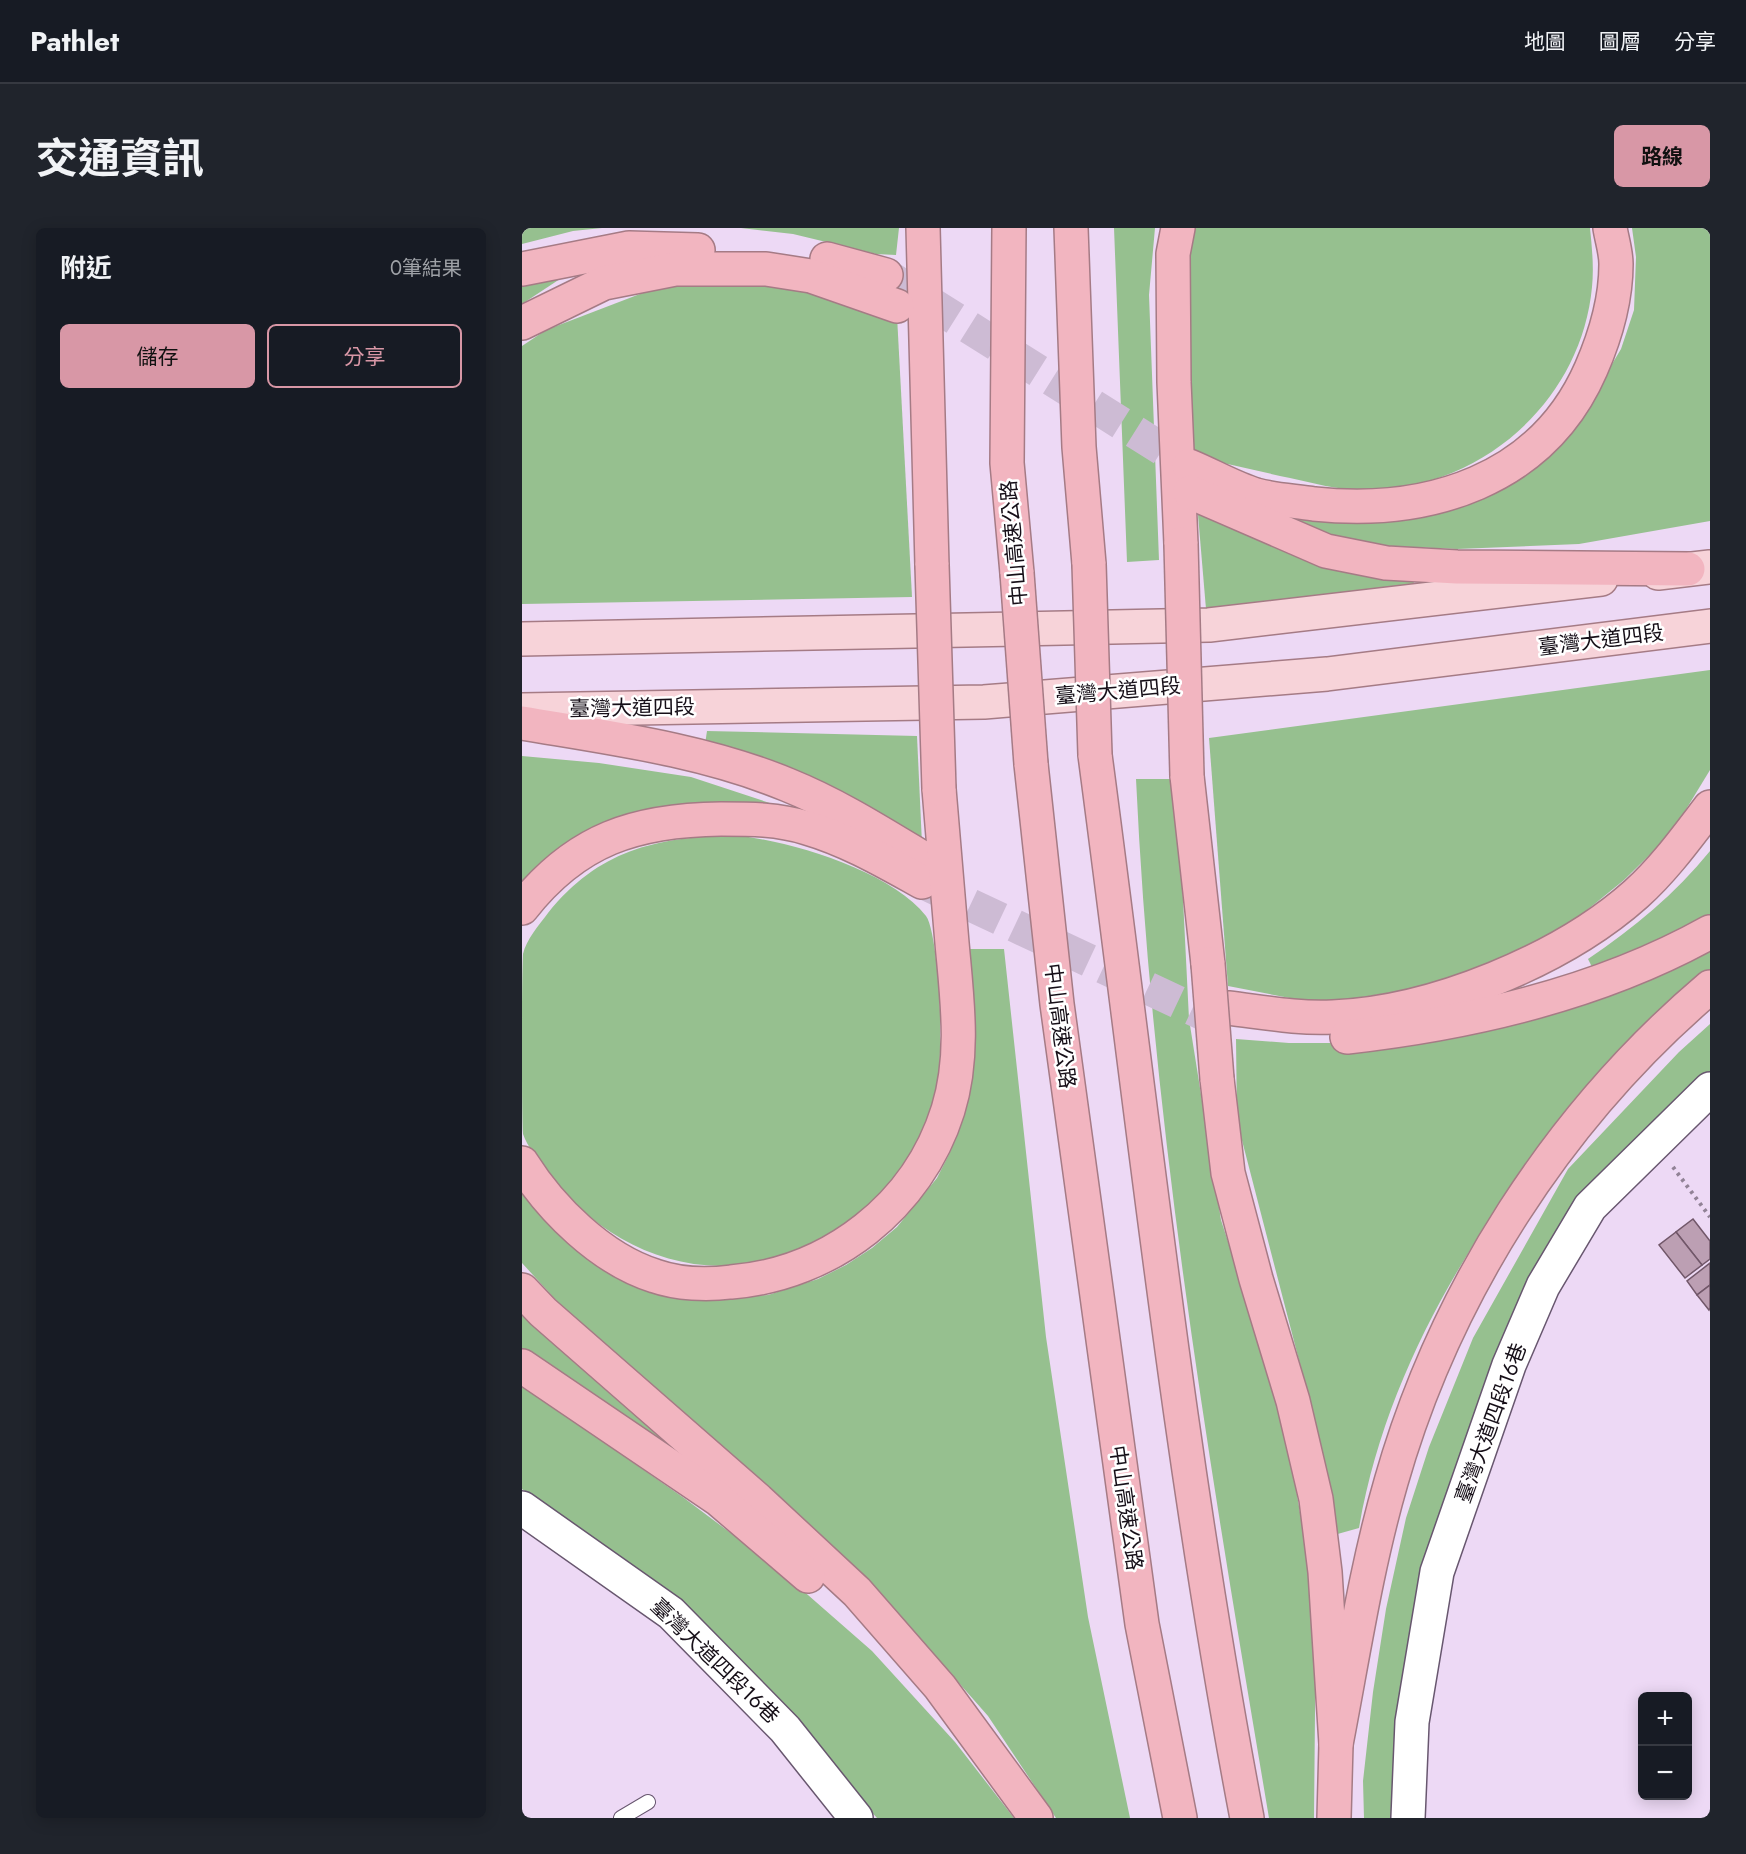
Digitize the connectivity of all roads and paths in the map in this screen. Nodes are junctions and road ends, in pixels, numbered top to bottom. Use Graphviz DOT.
graph roads {
  1 [pos="923,228"];
  2 [pos="1009,228"];
  3 [pos="1071,228"];
  4 [pos="1178,228"];
  5 [pos="1610,228"];
  6 [pos="522,269"];
  7 [pos="886,275"];
  8 [pos="897,306"];
  9 [pos="522,323"];
  10 [pos="1699,568"];
  11 [pos="1710,626"];
  12 [pos="522,639"];
  13 [pos="522,710"];
  14 [pos="522,723"];
  15 [pos="1710,807"];
  16 [pos="522,908"];
  17 [pos="1710,932"];
  18 [pos="1710,987"];
  19 [pos="1710,1089"];
  20 [pos="1654,1141"];
  21 [pos="522,1163"];
  22 [pos="1710,1217"];
  23 [pos="522,1290"];
  24 [pos="522,1366"];
  25 [pos="522,1508"];
  26 [pos="940,1687"];
  27 [pos="1336,1743"];
  28 [pos="648,1802"];
  29 [pos="621,1818"];
  30 [pos="856,1818"];
  31 [pos="1036,1818"];
  32 [pos="1180,1818"];
  33 [pos="1247,1818"];
  34 [pos="1334,1818"];
  35 [pos="1408,1818"];
  1 -- 21 [label="highway, bridge"];
  2 -- 32 [label="highway, 中山高速公路, bridge"];
  3 -- 33 [label="highway, bridge"];
  4 -- 27 [label="highway, bridge"];
  5 -- 10 [label="highway"];
  6 -- 7 [label="highway"];
  8 -- 9 [label="highway"];
  10 -- 12 [label="main road"];
  11 -- 13 [label="main road, 臺灣大道四段"];
  14 -- 16 [label="highway"];
  15 -- 17 [label="highway"];
  18 -- 27 [label="highway"];
  19 -- 20 [label="street, 臺灣大道四段16巷"];
  20 -- 22 [label="path"];
  20 -- 35 [label="street, 臺灣大道四段16巷"];
  23 -- 26 [label="highway"];
  24 -- 26 [label="highway"];
  25 -- 30 [label="street, 臺灣大道四段16巷"];
  26 -- 31 [label="highway"];
  27 -- 34 [label="highway"];
  28 -- 29 [label="lane"];
}
